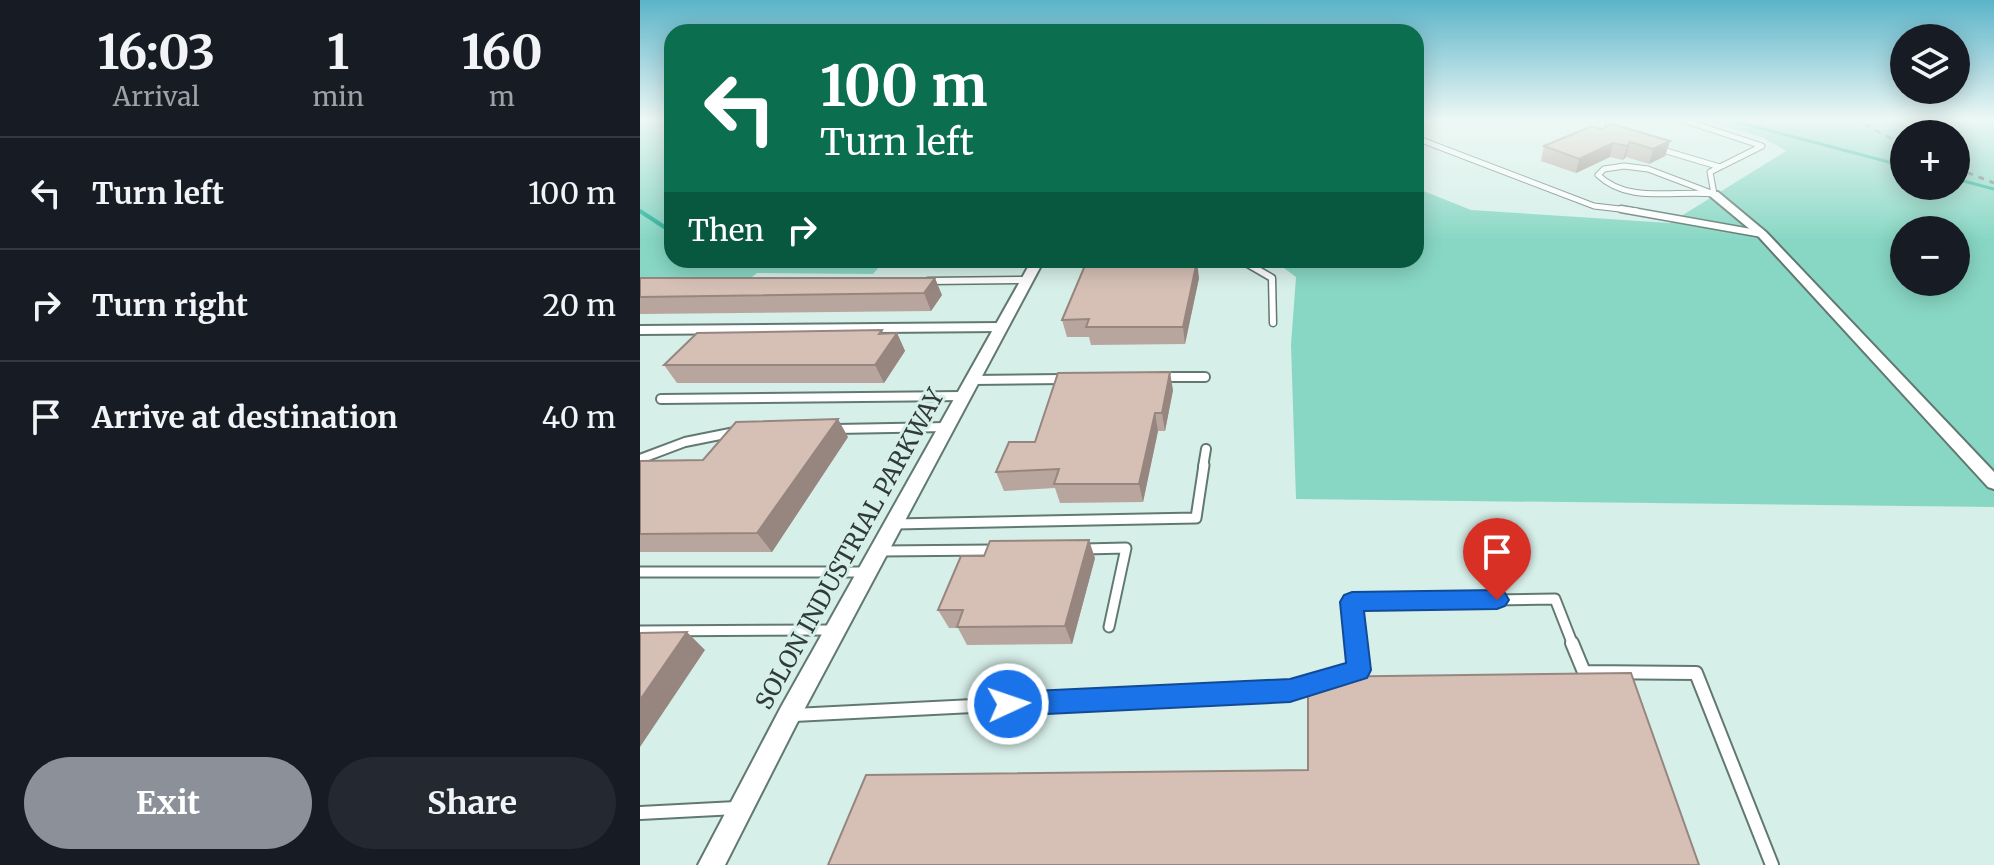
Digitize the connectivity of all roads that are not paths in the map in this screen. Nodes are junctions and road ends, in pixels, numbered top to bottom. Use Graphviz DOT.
graph roads {
  1 [pos="1472,159"];
  2 [pos="1694,159"];
  3 [pos="1735,159"];
  4 [pos="1720,167"];
  5 [pos="1714,194"];
  6 [pos="1762,234"];
  7 [pos="1034,268"];
  8 [pos="1255,268"];
  9 [pos="1027,280"];
  10 [pos="918,281"];
  11 [pos="1273,323"];
  12 [pos="1001,327"];
  13 [pos="640,330"];
  14 [pos="1143,377"];
  15 [pos="1205,377"];
  16 [pos="1071,379"];
  17 [pos="968,388"];
  18 [pos="661,399"];
  19 [pos="947,427"];
  20 [pos="822,429"];
  21 [pos="744,431"];
  22 [pos="1206,449"];
  23 [pos="640,459"];
  24 [pos="1994,483"];
  25 [pos="894,524"];
  26 [pos="1080,549"];
  27 [pos="1003,550"];
  28 [pos="879,551"];
  29 [pos="640,572"];
  30 [pos="867,572"];
  31 [pos="1109,627"];
  32 [pos="836,630"];
  33 [pos="640,631"];
  34 [pos="789,715"];
  35 [pos="741,808"];
  36 [pos="640,813"];
  37 [pos="711,865"];
  38 [pos="1772,865"];
  1 -- 6 [label="lane"];
  2 -- 4 [label="lane"];
  3 -- 4 [label="lane"];
  4 -- 5 [label="lane"];
  5 -- 5 [label="lane"];
  5 -- 6 [label="street"];
  6 -- 24 [label="street"];
  7 -- 9 [label="street, SOLON INDUSTRIAL PARKWAY"];
  8 -- 11 [label="lane"];
  9 -- 10 [label="lane"];
  9 -- 12 [label="street, SOLON INDUSTRIAL PARKWAY"];
  12 -- 13 [label="lane"];
  12 -- 17 [label="street, SOLON INDUSTRIAL PARKWAY"];
  14 -- 15 [label="lane"];
  16 -- 17 [label="lane"];
  17 -- 18 [label="lane"];
  17 -- 19 [label="street, SOLON INDUSTRIAL PARKWAY"];
  19 -- 20 [label="lane"];
  19 -- 25 [label="street, SOLON INDUSTRIAL PARKWAY"];
  21 -- 23 [label="lane"];
  22 -- 25 [label="lane"];
  25 -- 28 [label="street, SOLON INDUSTRIAL PARKWAY"];
  26 -- 31 [label="lane"];
  27 -- 28 [label="lane"];
  28 -- 30 [label="street, SOLON INDUSTRIAL PARKWAY"];
  29 -- 30 [label="lane"];
  30 -- 32 [label="street, SOLON INDUSTRIAL PARKWAY"];
  32 -- 33 [label="lane"];
  32 -- 34 [label="street, SOLON INDUSTRIAL PARKWAY"];
  34 -- 35 [label="street, SOLON INDUSTRIAL PARKWAY"];
  34 -- 38 [label="lane"];
  35 -- 36 [label="lane"];
  35 -- 37 [label="street, SOLON INDUSTRIAL PARKWAY"];
}
